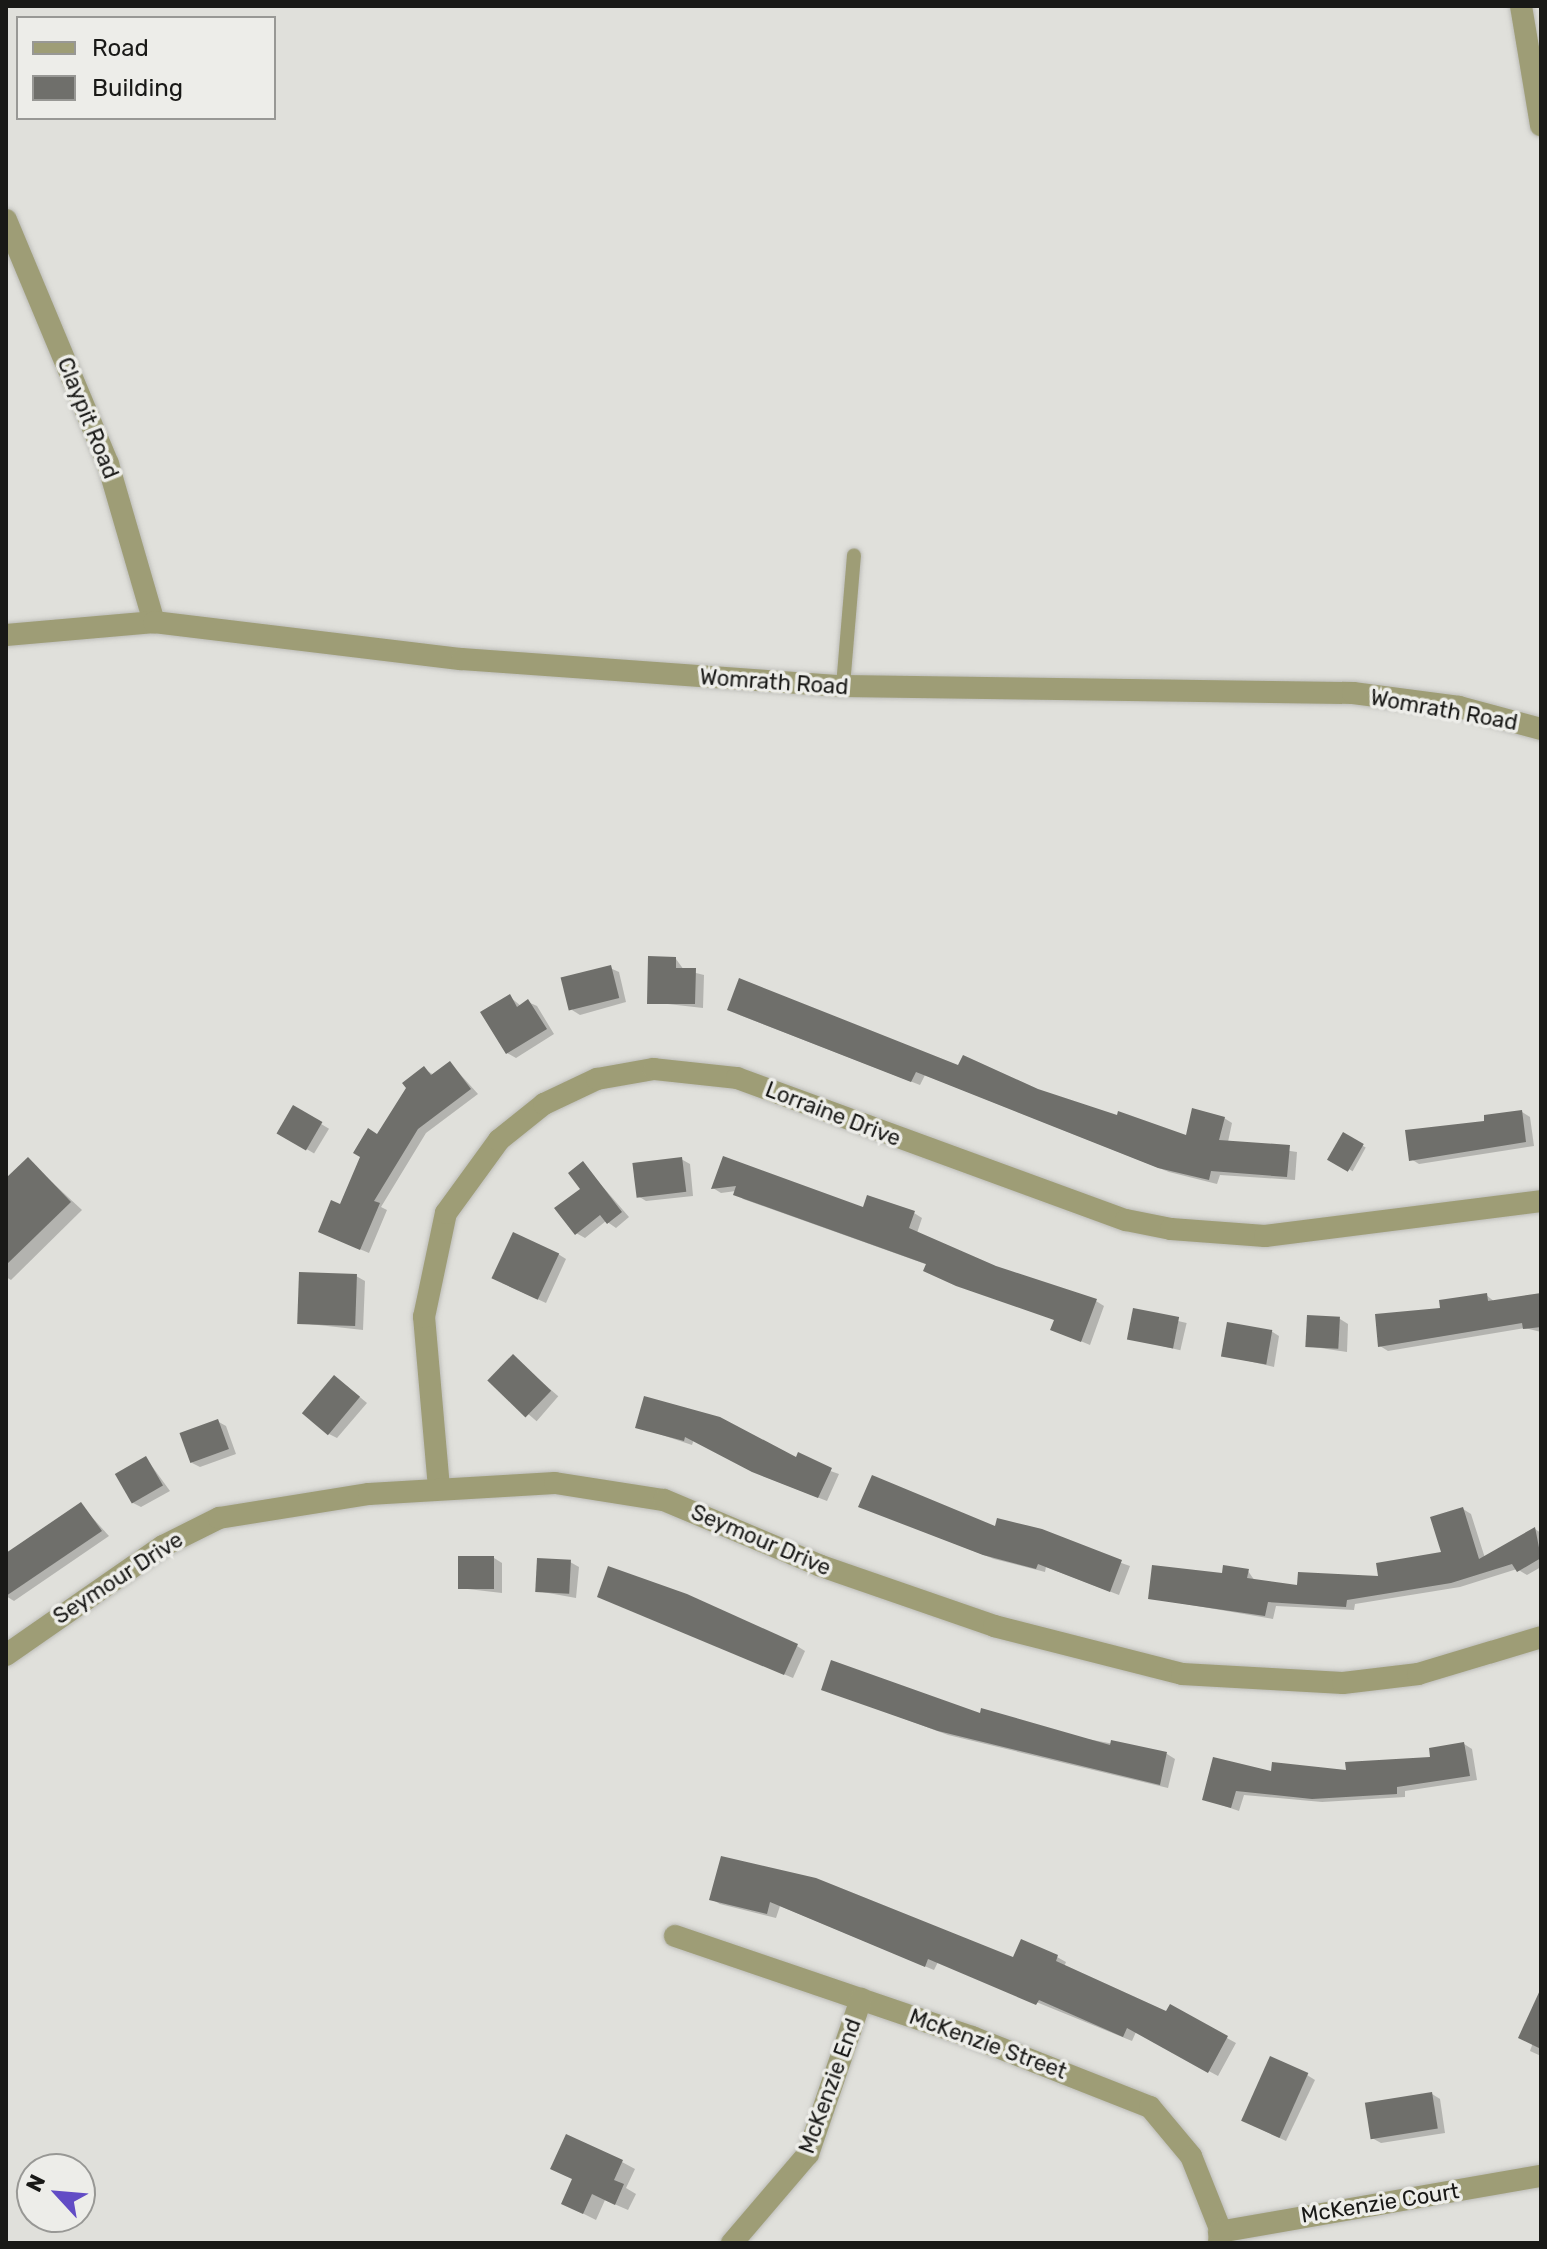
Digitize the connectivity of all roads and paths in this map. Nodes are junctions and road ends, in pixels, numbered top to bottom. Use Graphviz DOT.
graph roads {
  1 [pos="1521,6"];
  2 [pos="1541,125"];
  3 [pos="6,220"];
  4 [pos="854,555"];
  5 [pos="154,622"];
  6 [pos="6,635"];
  7 [pos="843,686"];
  8 [pos="1541,729"];
  9 [pos="1541,1201"];
  10 [pos="439,1488"];
  11 [pos="1541,1637"];
  12 [pos="6,1655"];
  13 [pos="675,1936"];
  14 [pos="861,1999"];
  15 [pos="1541,2176"];
  16 [pos="1219,2237"];
  17 [pos="732,2243"];
  1 -- 2 [label="street"];
  3 -- 5 [label="street, Claypit Road"];
  4 -- 7 [label="lane"];
  5 -- 6 [label="street, Womrath Road"];
  5 -- 7 [label="street, Womrath Road"];
  7 -- 8 [label="street, Womrath Road"];
  9 -- 10 [label="street, Lorraine Drive"];
  10 -- 11 [label="street, Seymour Drive"];
  10 -- 12 [label="street, Seymour Drive"];
  13 -- 14 [label="street, McKenzie Street"];
  14 -- 16 [label="street, McKenzie Street"];
  14 -- 17 [label="street, McKenzie End"];
  15 -- 16 [label="street, McKenzie Court"];
}
